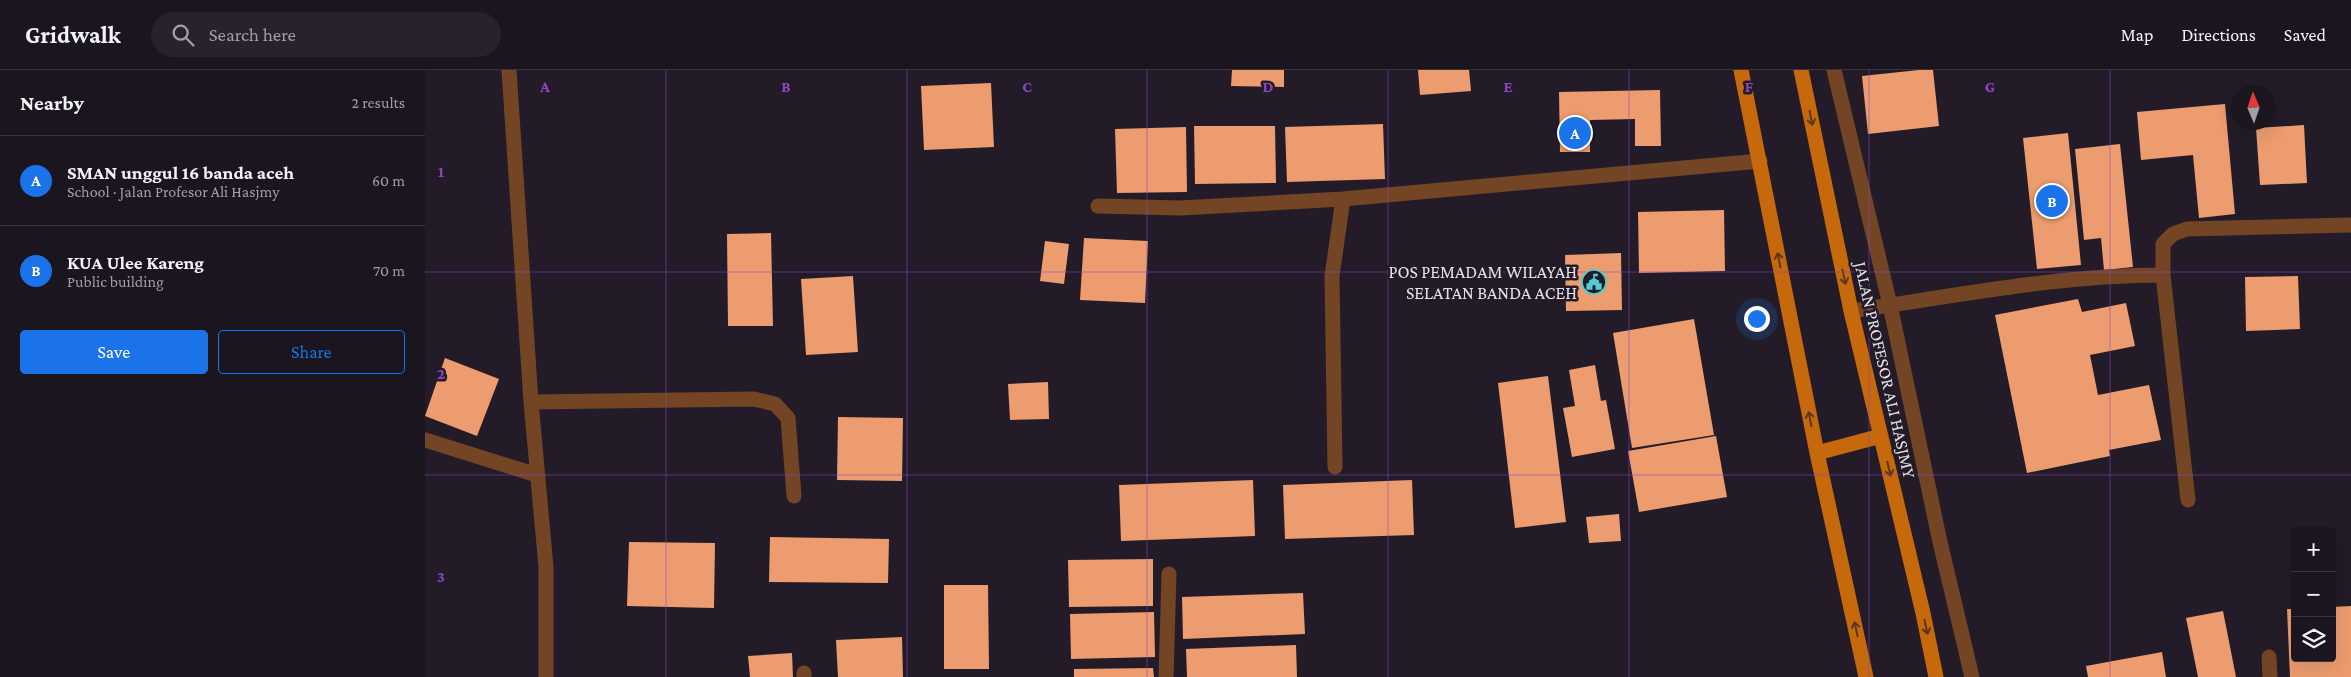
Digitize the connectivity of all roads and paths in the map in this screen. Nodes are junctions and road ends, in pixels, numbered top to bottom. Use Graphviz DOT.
graph roads {
  1 [pos="509,70"];
  2 [pos="1741,70"];
  3 [pos="1801,70"];
  4 [pos="1834,70"];
  5 [pos="1760,161"];
  6 [pos="1343,199"];
  7 [pos="1099,206"];
  8 [pos="2351,225"];
  9 [pos="2163,275"];
  10 [pos="1890,305"];
  11 [pos="1851,311"];
  12 [pos="531,402"];
  13 [pos="1881,436"];
  14 [pos="425,440"];
  15 [pos="1817,453"];
  16 [pos="1335,467"];
  17 [pos="537,475"];
  18 [pos="794,496"];
  19 [pos="2188,500"];
  20 [pos="1169,574"];
  21 [pos="2269,657"];
  22 [pos="546,677"];
  23 [pos="1166,677"];
  24 [pos="1866,677"];
  25 [pos="1936,677"];
  26 [pos="1972,677"];
  27 [pos="2270,677"];
  1 -- 12 [label="street"];
  2 -- 5 [label="main road"];
  3 -- 11 [label="main road, JALAN PROFESOR ALI HASJMY, one-way"];
  4 -- 10 [label="street"];
  5 -- 6 [label="street"];
  15 -- 5 [label="main road, one-way"];
  6 -- 7 [label="street"];
  6 -- 16 [label="street"];
  8 -- 9 [label="street"];
  9 -- 10 [label="street"];
  9 -- 19 [label="street"];
  10 -- 11 [label="street"];
  10 -- 26 [label="street"];
  11 -- 13 [label="main road, JALAN PROFESOR ALI HASJMY"];
  12 -- 17 [label="street"];
  12 -- 18 [label="street"];
  13 -- 15 [label="main road"];
  13 -- 25 [label="main road, JALAN PROFESOR ALI HASJMY, one-way"];
  14 -- 17 [label="street"];
  24 -- 15 [label="main road, one-way"];
  17 -- 22 [label="street"];
  20 -- 23 [label="street"];
  21 -- 27 [label="street"];
}
